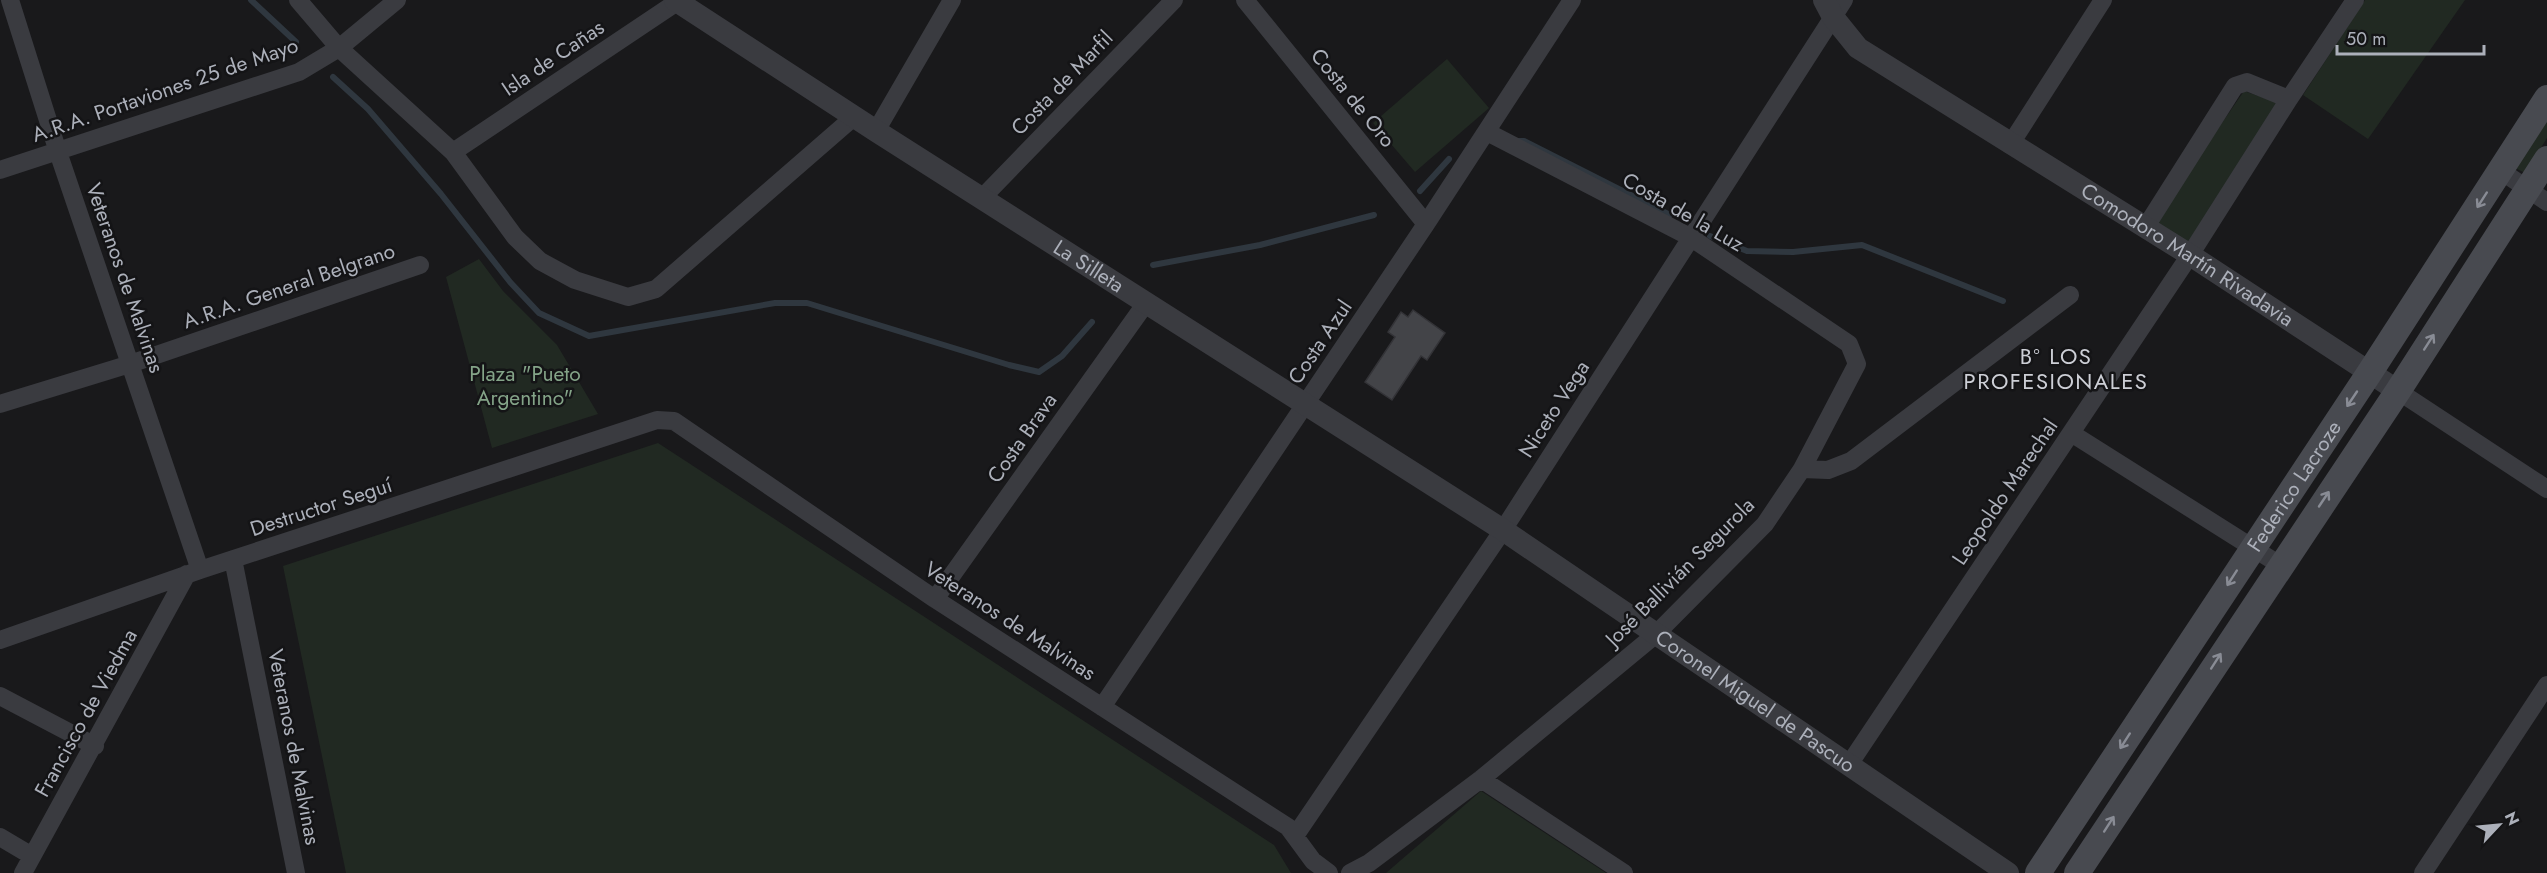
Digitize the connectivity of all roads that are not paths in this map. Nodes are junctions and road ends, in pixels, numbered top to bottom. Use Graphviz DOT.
graph roads {
  1 [pos="10,0"];
  2 [pos="298,0"];
  3 [pos="397,0"];
  4 [pos="952,0"];
  5 [pos="1174,0"];
  6 [pos="1245,0"];
  7 [pos="2103,0"];
  8 [pos="2355,0"];
  9 [pos="676,1"];
  10 [pos="1568,2"];
  11 [pos="1834,6"];
  12 [pos="339,48"];
  13 [pos="2547,98"];
  14 [pos="2289,99"];
  15 [pos="855,116"];
  16 [pos="876,131"];
  17 [pos="1487,132"];
  18 [pos="2010,145"];
  19 [pos="58,152"];
  20 [pos="453,152"];
  21 [pos="2547,159"];
  22 [pos="0,170"];
  23 [pos="2501,171"];
  24 [pos="2537,195"];
  25 [pos="982,198"];
  26 [pos="1426,224"];
  27 [pos="2145,228"];
  28 [pos="1690,237"];
  29 [pos="2190,255"];
  30 [pos="420,265"];
  31 [pos="2070,295"];
  32 [pos="1146,303"];
  33 [pos="1850,344"];
  34 [pos="130,363"];
  35 [pos="2370,372"];
  36 [pos="2397,391"];
  37 [pos="0,404"];
  38 [pos="1305,405"];
  39 [pos="657,420"];
  40 [pos="2071,433"];
  41 [pos="1802,468"];
  42 [pos="2547,489"];
  43 [pos="1503,530"];
  44 [pos="2251,549"];
  45 [pos="233,559"];
  46 [pos="2280,565"];
  47 [pos="194,572"];
  48 [pos="935,599"];
  49 [pos="1655,635"];
  50 [pos="0,640"];
  51 [pos="2547,685"];
  52 [pos="0,696"];
  53 [pos="1102,707"];
  54 [pos="94,746"];
  55 [pos="1848,766"];
  56 [pos="1481,779"];
  57 [pos="1295,836"];
  58 [pos="0,837"];
  59 [pos="32,856"];
  60 [pos="23,873"];
  61 [pos="296,873"];
  62 [pos="1329,873"];
  63 [pos="1350,873"];
  64 [pos="1624,873"];
  65 [pos="2008,873"];
  66 [pos="2038,873"];
  67 [pos="2077,873"];
  68 [pos="2423,873"];
  1 -- 19 [label="street, Veteranos de Malvinas"];
  2 -- 12 [label="street"];
  3 -- 12 [label="street, A.R.A. Portaviones 25 de Mayo"];
  4 -- 16 [label="street"];
  5 -- 25 [label="street, Costa de Marfil"];
  6 -- 26 [label="street, Costa de Oro"];
  7 -- 18 [label="street"];
  8 -- 14 [label="street, Leopoldo Marechal"];
  9 -- 15 [label="street, La Silleta"];
  9 -- 20 [label="street, Isla de Cañas"];
  10 -- 17 [label="street, Costa Azul"];
  11 -- 18 [label="street, Comodoro Martín Rivadavia"];
  11 -- 28 [label="street, Niceto Vega"];
  12 -- 19 [label="street, A.R.A. Portaviones 25 de Mayo"];
  12 -- 20 [label="street"];
  13 -- 23 [label="main road, Federico Lacroze"];
  14 -- 27 [label="street"];
  14 -- 29 [label="street, Leopoldo Marechal"];
  15 -- 16 [label="street, La Silleta"];
  15 -- 20 [label="street"];
  16 -- 25 [label="street, La Silleta"];
  17 -- 26 [label="street, Costa Azul"];
  17 -- 28 [label="street, Costa de la Luz"];
  18 -- 27 [label="street, Comodoro Martín Rivadavia"];
  19 -- 22 [label="street, A.R.A. Portaviones 25 de Mayo"];
  19 -- 34 [label="street, Veteranos de Malvinas"];
  21 -- 24 [label="main road, Federico Lacroze"];
  23 -- 24 [label="street"];
  23 -- 35 [label="main road, Federico Lacroze, one-way"];
  36 -- 24 [label="main road, Federico Lacroze, one-way"];
  25 -- 32 [label="street, La Silleta"];
  26 -- 38 [label="street, Costa Azul"];
  27 -- 29 [label="street, Comodoro Martín Rivadavia"];
  28 -- 33 [label="street, Costa de la Luz"];
  28 -- 43 [label="street, Niceto Vega"];
  29 -- 35 [label="street, Comodoro Martín Rivadavia"];
  29 -- 40 [label="street, Leopoldo Marechal"];
  30 -- 34 [label="street, A.R.A. General Belgrano"];
  31 -- 41 [label="street"];
  32 -- 38 [label="street, La Silleta"];
  32 -- 48 [label="street, Costa Brava"];
  33 -- 41 [label="street, José Ballivián Segurola"];
  34 -- 37 [label="street, A.R.A. General Belgrano"];
  34 -- 47 [label="street, Veteranos de Malvinas"];
  35 -- 36 [label="street, Comodoro Martín Rivadavia"];
  35 -- 44 [label="main road, Federico Lacroze, one-way"];
  36 -- 42 [label="street, Comodoro Martín Rivadavia"];
  46 -- 36 [label="main road, Federico Lacroze, one-way"];
  38 -- 43 [label="street, La Silleta"];
  38 -- 53 [label="street, Costa Azul"];
  39 -- 45 [label="street, Destructor Seguí"];
  39 -- 48 [label="street, Veteranos de Malvinas"];
  40 -- 44 [label="street"];
  40 -- 55 [label="street, Leopoldo Marechal"];
  41 -- 49 [label="street, José Ballivián Segurola"];
  43 -- 49 [label="street, Coronel Miguel de Pascuo"];
  43 -- 57 [label="street, Niceto Vega"];
  44 -- 46 [label="street"];
  44 -- 66 [label="main road, Federico Lacroze, one-way"];
  45 -- 47 [label="street, Destructor Seguí"];
  45 -- 61 [label="street, Veteranos de Malvinas"];
  67 -- 46 [label="main road, Federico Lacroze, one-way"];
  47 -- 50 [label="street, Destructor Seguí"];
  47 -- 54 [label="street, Francisco de Viedma"];
  48 -- 53 [label="street, Veteranos de Malvinas"];
  49 -- 55 [label="street, Coronel Miguel de Pascuo"];
  49 -- 56 [label="street, José Ballivián Segurola"];
  51 -- 68 [label="street"];
  52 -- 54 [label="street"];
  53 -- 57 [label="street, Veteranos de Malvinas"];
  54 -- 59 [label="street, Francisco de Viedma"];
  55 -- 65 [label="street, Coronel Miguel de Pascuo"];
  56 -- 63 [label="street, José Ballivián Segurola"];
  56 -- 64 [label="street"];
  57 -- 62 [label="street, Veteranos de Malvinas"];
  58 -- 59 [label="street"];
  59 -- 60 [label="street, Francisco de Viedma"];
}
